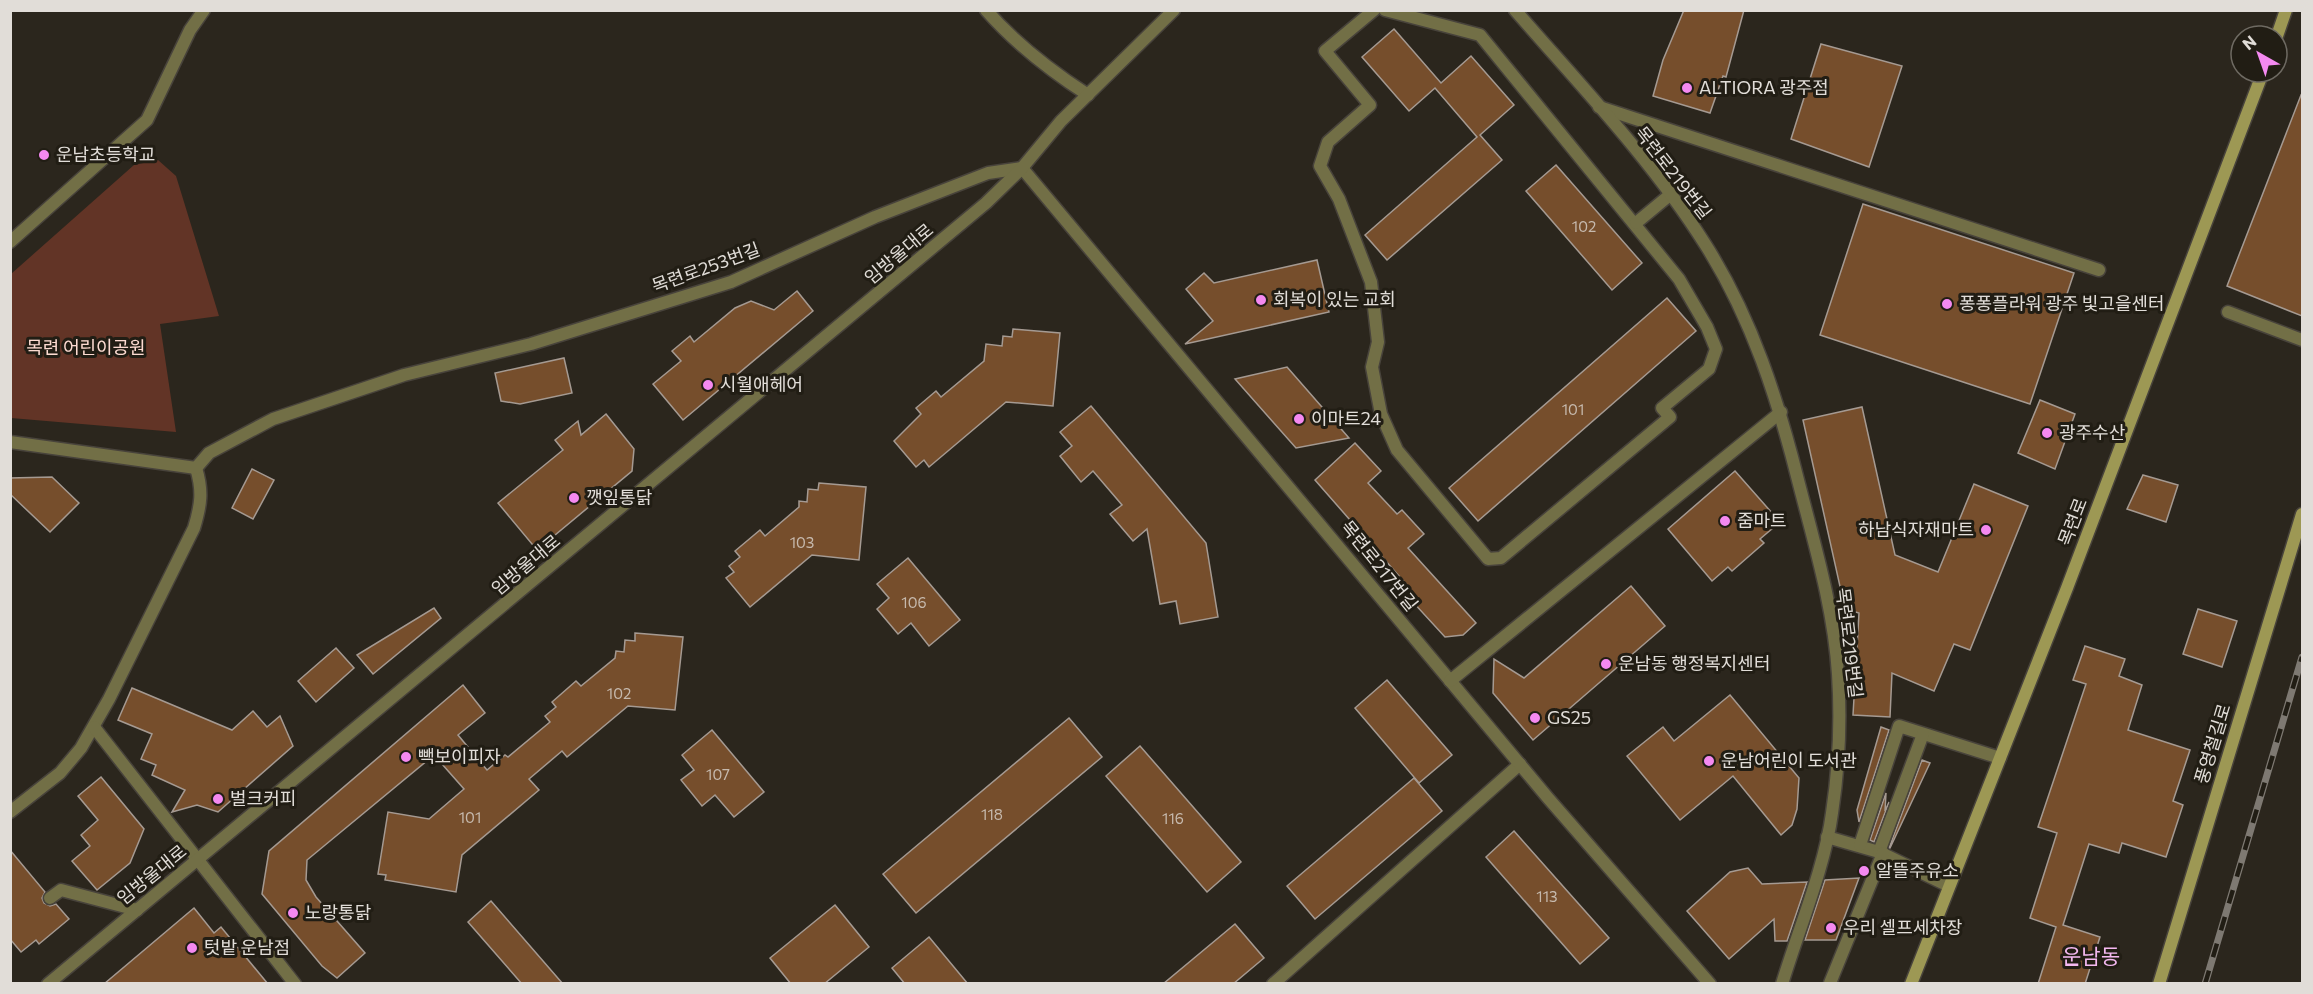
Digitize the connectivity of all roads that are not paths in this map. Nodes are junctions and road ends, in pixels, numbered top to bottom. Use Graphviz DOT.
graph roads {
  1 [pos="204,10"];
  2 [pos="986,10"];
  3 [pos="1174,10"];
  4 [pos="1374,10"];
  5 [pos="1385,10"];
  6 [pos="1515,10"];
  7 [pos="2258,84"];
  8 [pos="1088,95"];
  9 [pos="1599,107"];
  10 [pos="1023,168"];
  11 [pos="1671,194"];
  12 [pos="1636,223"];
  13 [pos="10,242"];
  14 [pos="2099,270"];
  15 [pos="2228,312"];
  16 [pos="2302,340"];
  17 [pos="1781,412"];
  18 [pos="10,442"];
  19 [pos="196,468"];
  20 [pos="2302,514"];
  21 [pos="1450,681"];
  22 [pos="94,727"];
  23 [pos="1923,734"];
  24 [pos="2000,758"];
  25 [pos="1520,764"];
  26 [pos="10,812"];
  27 [pos="1827,837"];
  28 [pos="1860,845"];
  29 [pos="1881,853"];
  30 [pos="198,860"];
  31 [pos="1949,886"];
  32 [pos="50,898"];
  33 [pos="137,910"];
  34 [pos="48,984"];
  35 [pos="295,984"];
  36 [pos="1273,984"];
  37 [pos="1710,984"];
  38 [pos="1782,984"];
  39 [pos="1830,984"];
  40 [pos="1911,984"];
  41 [pos="2159,984"];
  1 -- 13 [label="street"];
  2 -- 8 [label="street"];
  3 -- 8 [label="street"];
  4 -- 12 [label="street"];
  5 -- 12 [label="street"];
  6 -- 9 [label="street, 목련로219번길"];
  7 -- 24 [label="main road, 목련로"];
  8 -- 10 [label="street"];
  9 -- 11 [label="street, 목련로219번길"];
  9 -- 14 [label="street"];
  10 -- 19 [label="street, 목련로253번길"];
  10 -- 21 [label="street, 목련로217번길"];
  10 -- 30 [label="street, 임방울대로"];
  11 -- 12 [label="street"];
  11 -- 17 [label="street, 목련로219번길"];
  15 -- 16 [label="street"];
  17 -- 21 [label="street"];
  17 -- 27 [label="street, 목련로219번길"];
  18 -- 19 [label="street"];
  19 -- 22 [label="street"];
  20 -- 41 [label="main road, 풍영철길로"];
  21 -- 25 [label="street, 목련로217번길"];
  22 -- 26 [label="street"];
  22 -- 30 [label="street"];
  23 -- 24 [label="street"];
  23 -- 28 [label="street"];
  23 -- 29 [label="street"];
  24 -- 31 [label="main road, 목련로"];
  25 -- 36 [label="street"];
  25 -- 37 [label="street, 목련로217번길"];
  27 -- 28 [label="street"];
  27 -- 38 [label="street, 목련로219번길"];
  28 -- 29 [label="street"];
  29 -- 31 [label="street"];
  29 -- 39 [label="street"];
  30 -- 33 [label="street, 임방울대로"];
  30 -- 35 [label="street"];
  31 -- 40 [label="main road, 목련로"];
  32 -- 33 [label="street"];
  33 -- 34 [label="street, 임방울대로"];
}
